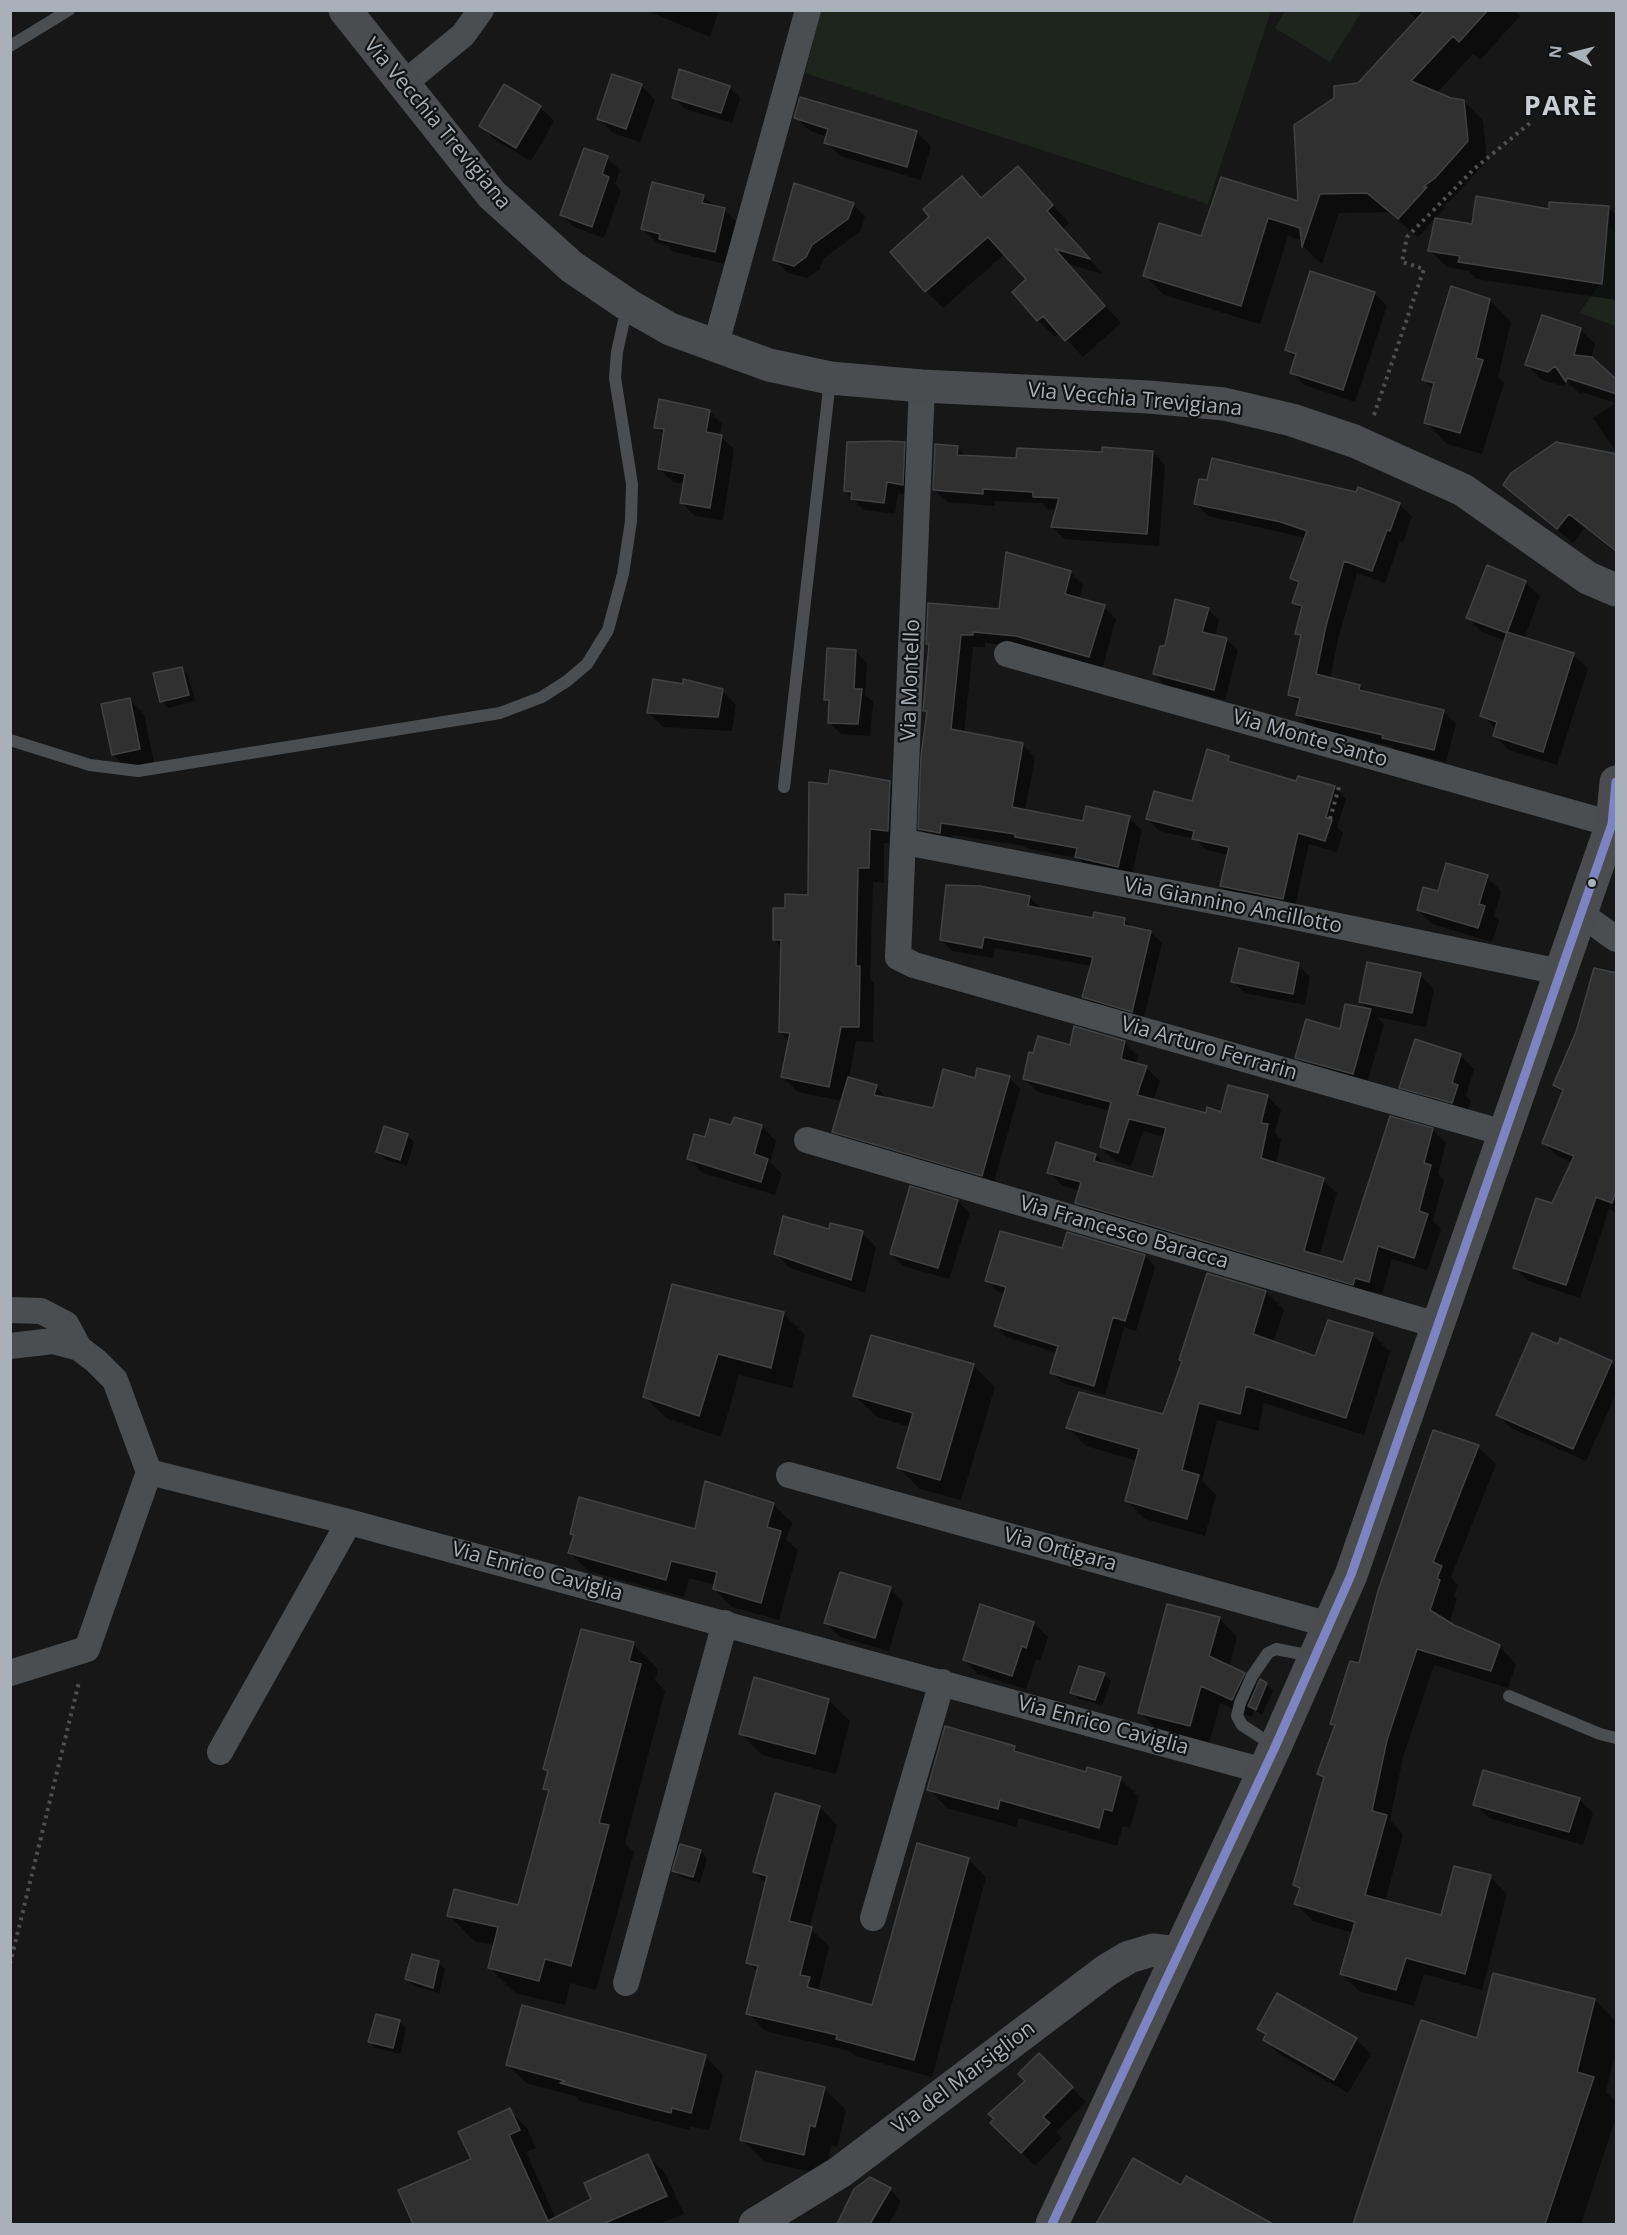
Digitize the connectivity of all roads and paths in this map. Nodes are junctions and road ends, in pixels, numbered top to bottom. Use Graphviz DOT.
graph roads {
  1 [pos="69,10"];
  2 [pos="345,10"];
  3 [pos="481,10"];
  4 [pos="808,10"];
  5 [pos="10,46"];
  6 [pos="402,85"];
  7 [pos="1530,123"];
  8 [pos="628,305"];
  9 [pos="715,347"];
  10 [pos="830,378"];
  11 [pos="922,386"];
  12 [pos="1374,416"];
  13 [pos="1602,584"];
  14 [pos="1617,611"];
  15 [pos="1007,654"];
  16 [pos="10,740"];
  17 [pos="1617,782"];
  18 [pos="784,787"];
  19 [pos="1339,787"];
  20 [pos="1330,819"];
  21 [pos="1612,824"];
  22 [pos="905,842"];
  23 [pos="1580,913"];
  24 [pos="1617,939"];
  25 [pos="914,965"];
  26 [pos="1560,972"];
  27 [pos="1504,1133"];
  28 [pos="807,1140"];
  29 [pos="10,1310"];
  30 [pos="1440,1326"];
  31 [pos="10,1346"];
  32 [pos="79,1348"];
  33 [pos="149,1472"];
  34 [pos="789,1475"];
  35 [pos="349,1522"];
  36 [pos="726,1623"];
  37 [pos="1330,1625"];
  38 [pos="87,1650"];
  39 [pos="1316,1657"];
  40 [pos="10,1673"];
  41 [pos="942,1682"];
  42 [pos="1509,1696"];
  43 [pos="1617,1738"];
  44 [pos="219,1752"];
  45 [pos="1270,1759"];
  46 [pos="873,1918"];
  47 [pos="1178,1953"];
  48 [pos="10,1964"];
  49 [pos="627,1983"];
  50 [pos="1055,2223"];
  51 [pos="755,2224"];
  1 -- 5 [label="lane"];
  2 -- 6 [label="street, Via Vecchia Trevigiana"];
  3 -- 6 [label="street"];
  4 -- 9 [label="street"];
  6 -- 8 [label="street, Via Vecchia Trevigiana"];
  7 -- 12 [label="path"];
  8 -- 9 [label="street, Via Vecchia Trevigiana"];
  8 -- 16 [label="lane"];
  9 -- 10 [label="street, Via Vecchia Trevigiana"];
  10 -- 11 [label="street, Via Vecchia Trevigiana"];
  10 -- 18 [label="lane"];
  11 -- 13 [label="street, Via Vecchia Trevigiana"];
  11 -- 22 [label="street, Via Montello"];
  13 -- 14 [label="street, Via Vecchia Trevigiana"];
  15 -- 21 [label="street, Via Monte Santo"];
  17 -- 21 [label="street"];
  19 -- 20 [label="path"];
  21 -- 23 [label="street"];
  22 -- 25 [label="street, Via Montello"];
  22 -- 26 [label="street, Via Giannino Ancillotto"];
  23 -- 24 [label="street"];
  23 -- 26 [label="street"];
  25 -- 27 [label="street, Via Arturo Ferrarin"];
  26 -- 27 [label="street"];
  27 -- 30 [label="street"];
  28 -- 30 [label="street, Via Francesco Baracca"];
  29 -- 32 [label="street"];
  30 -- 37 [label="street"];
  31 -- 32 [label="street"];
  32 -- 33 [label="street"];
  33 -- 35 [label="street, Via Enrico Caviglia"];
  33 -- 38 [label="street"];
  34 -- 37 [label="street, Via Ortigara"];
  35 -- 36 [label="street, Via Enrico Caviglia"];
  35 -- 44 [label="street"];
  36 -- 41 [label="street, Via Enrico Caviglia"];
  36 -- 49 [label="street"];
  37 -- 39 [label="street"];
  38 -- 40 [label="street"];
  38 -- 48 [label="path"];
  39 -- 45 [label="street"];
  39 -- 45 [label="lane"];
  41 -- 45 [label="street, Via Enrico Caviglia"];
  41 -- 46 [label="street"];
  42 -- 43 [label="lane"];
  45 -- 47 [label="street"];
  47 -- 50 [label="street"];
  47 -- 51 [label="street, Via del Marsiglion"];
}
